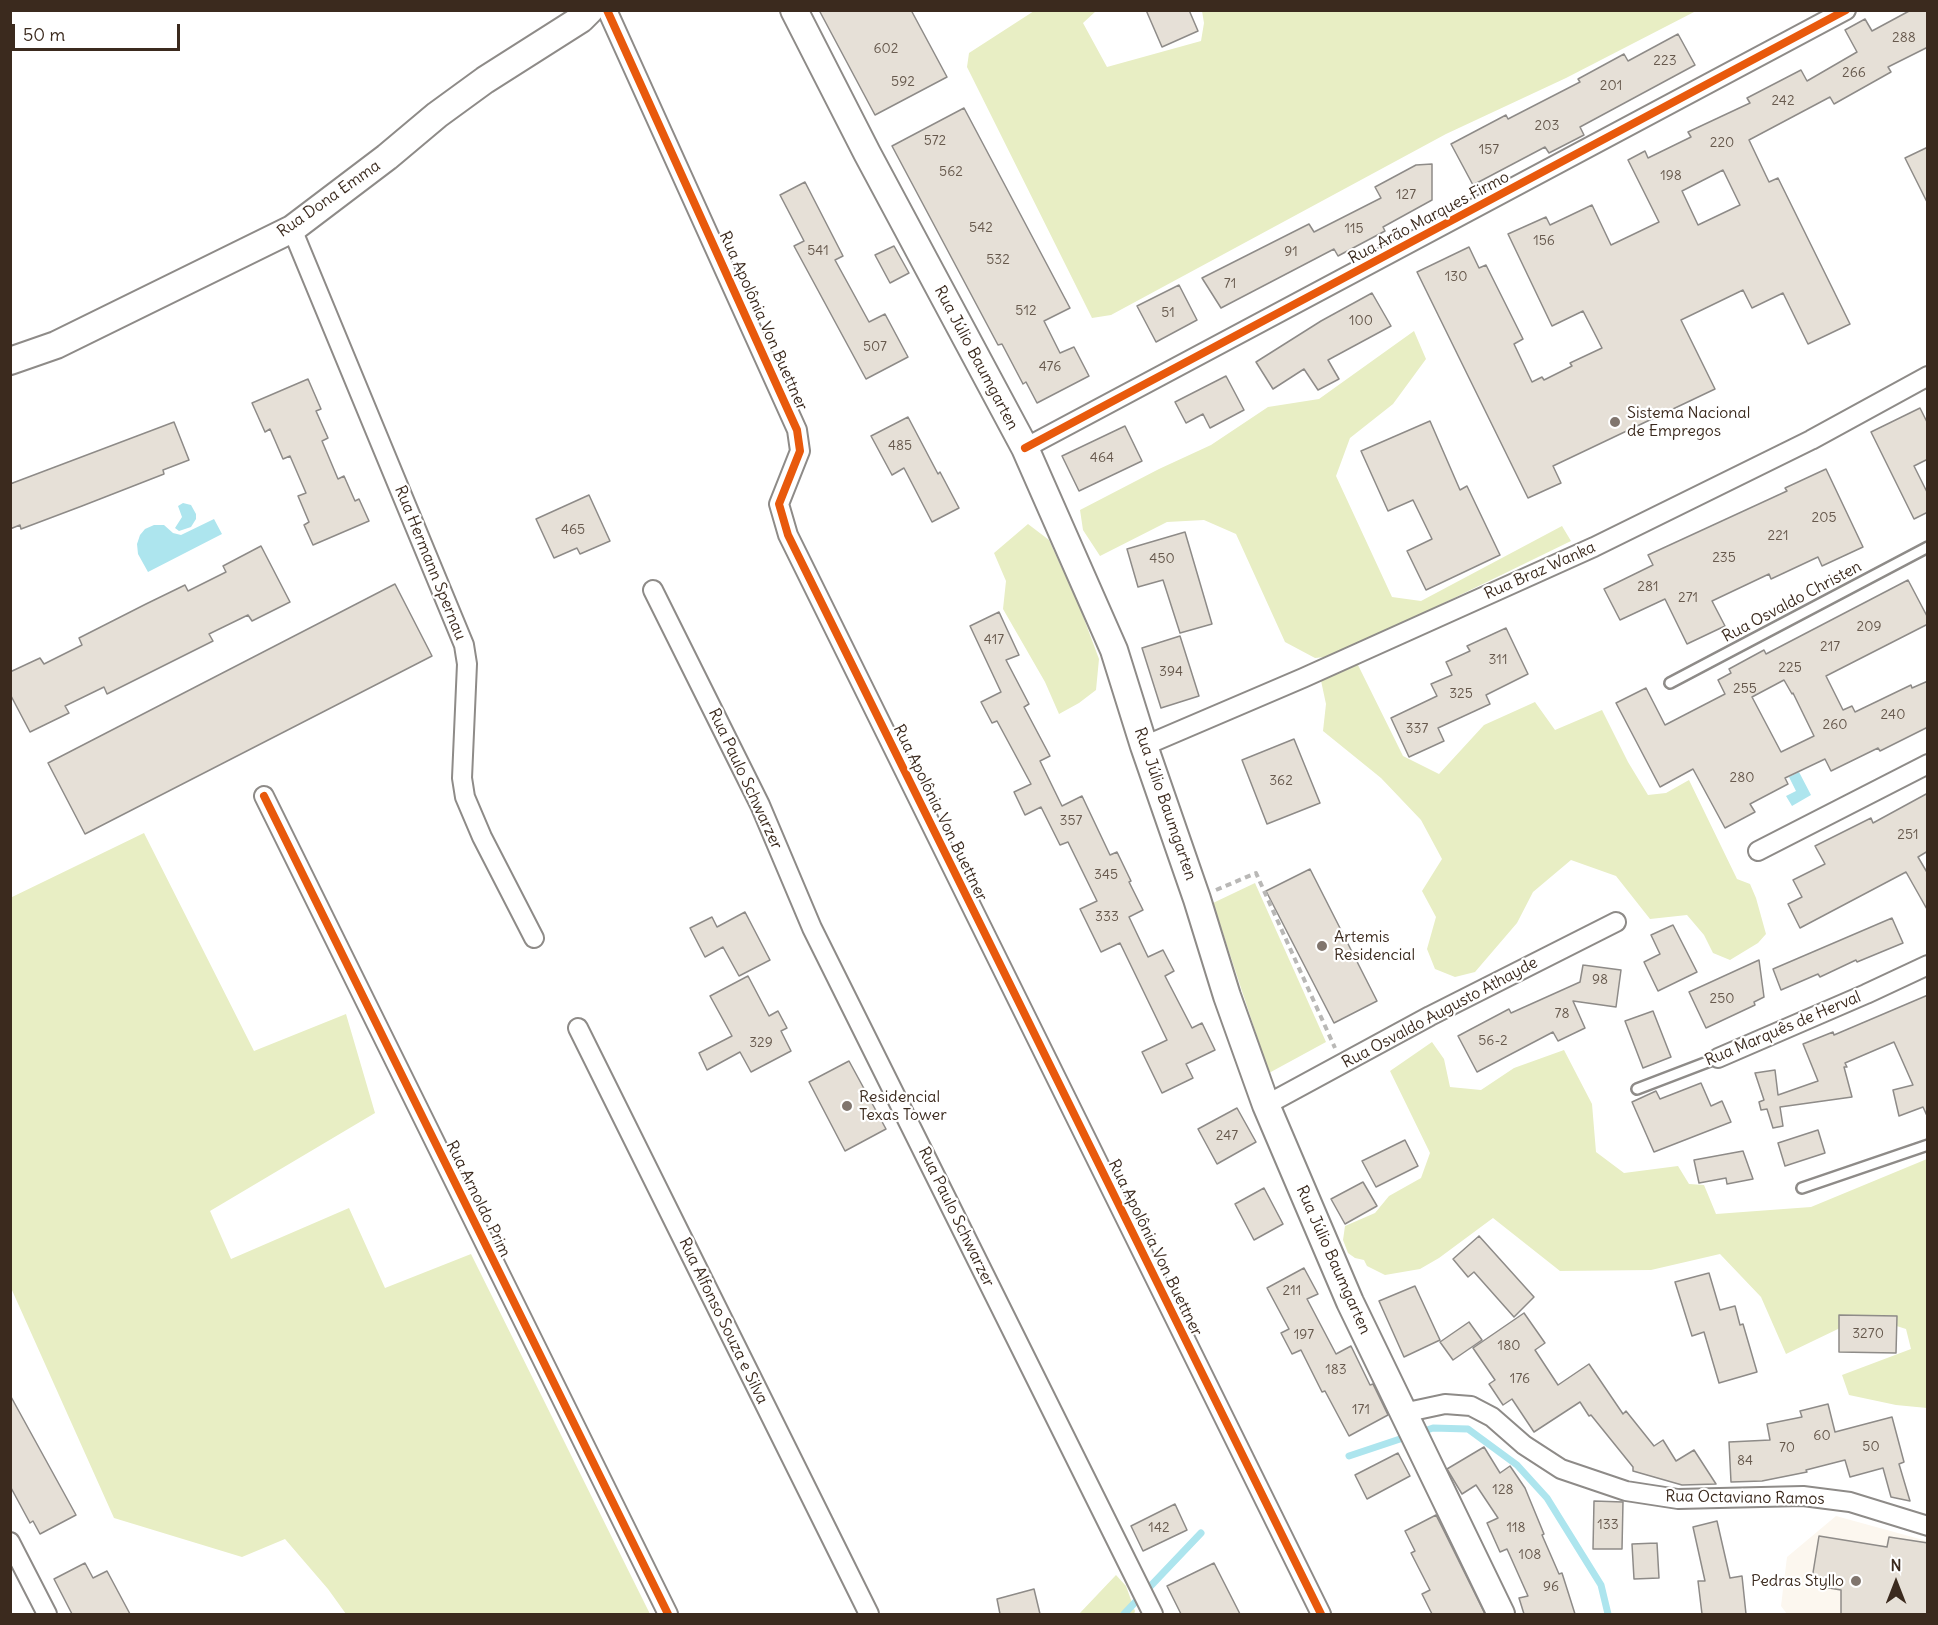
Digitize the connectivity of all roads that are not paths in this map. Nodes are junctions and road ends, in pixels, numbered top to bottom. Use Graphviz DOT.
graph roads {
  1 [pos="590,10"];
  2 [pos="607,10"];
  3 [pos="794,10"];
  4 [pos="1846,10"];
  5 [pos="292,229"];
  6 [pos="10,361"];
  7 [pos="1928,376"];
  8 [pos="1025,448"];
  9 [pos="1928,547"];
  10 [pos="653,590"];
  11 [pos="1670,683"];
  12 [pos="1144,746"];
  13 [pos="1928,764"];
  14 [pos="264,796"];
  15 [pos="1758,851"];
  16 [pos="1616,922"];
  17 [pos="534,938"];
  18 [pos="1928,965"];
  19 [pos="578,1028"];
  20 [pos="1718,1058"];
  21 [pos="1637,1089"];
  22 [pos="1266,1105"];
  23 [pos="1928,1145"];
  24 [pos="1802,1188"];
  25 [pos="1410,1426"];
  26 [pos="1928,1526"];
  27 [pos="10,1542"];
  28 [pos="1151,1610"];
  29 [pos="47,1614"];
  30 [pos="668,1614"];
  31 [pos="869,1614"];
  32 [pos="1321,1614"];
  33 [pos="1500,1614"];
  1 -- 5 [label="street, Rua Dona Emma"];
  2 -- 32 [label="street, Rua Apolônia Von Buettner"];
  3 -- 8 [label="street, Rua Júlio Baumgarten"];
  4 -- 8 [label="street, Rua Arão Marques Firmo"];
  5 -- 6 [label="street, Rua Dona Emma"];
  5 -- 17 [label="street, Rua Hermann Spernau"];
  7 -- 12 [label="street, Rua Braz Wanka"];
  8 -- 12 [label="street, Rua Júlio Baumgarten"];
  9 -- 11 [label="lane, Rua Osvaldo Christen"];
  10 -- 28 [label="street, Rua Paulo Schwarzer"];
  12 -- 22 [label="street, Rua Júlio Baumgarten"];
  13 -- 15 [label="street"];
  14 -- 30 [label="street, Rua Arnoldo Prim"];
  16 -- 22 [label="street, Rua Osvaldo Augusto Athayde"];
  18 -- 20 [label="street, Rua Marquês de Herval"];
  19 -- 31 [label="street, Rua Alfonso Souza e Silva"];
  20 -- 21 [label="lane, Rua Marquês de Herval"];
  22 -- 25 [label="street, Rua Júlio Baumgarten"];
  23 -- 24 [label="lane"];
  25 -- 26 [label="street, Rua Octaviano Ramos"];
  25 -- 33 [label="street, Rua Júlio Baumgarten"];
  27 -- 29 [label="street"];
}
